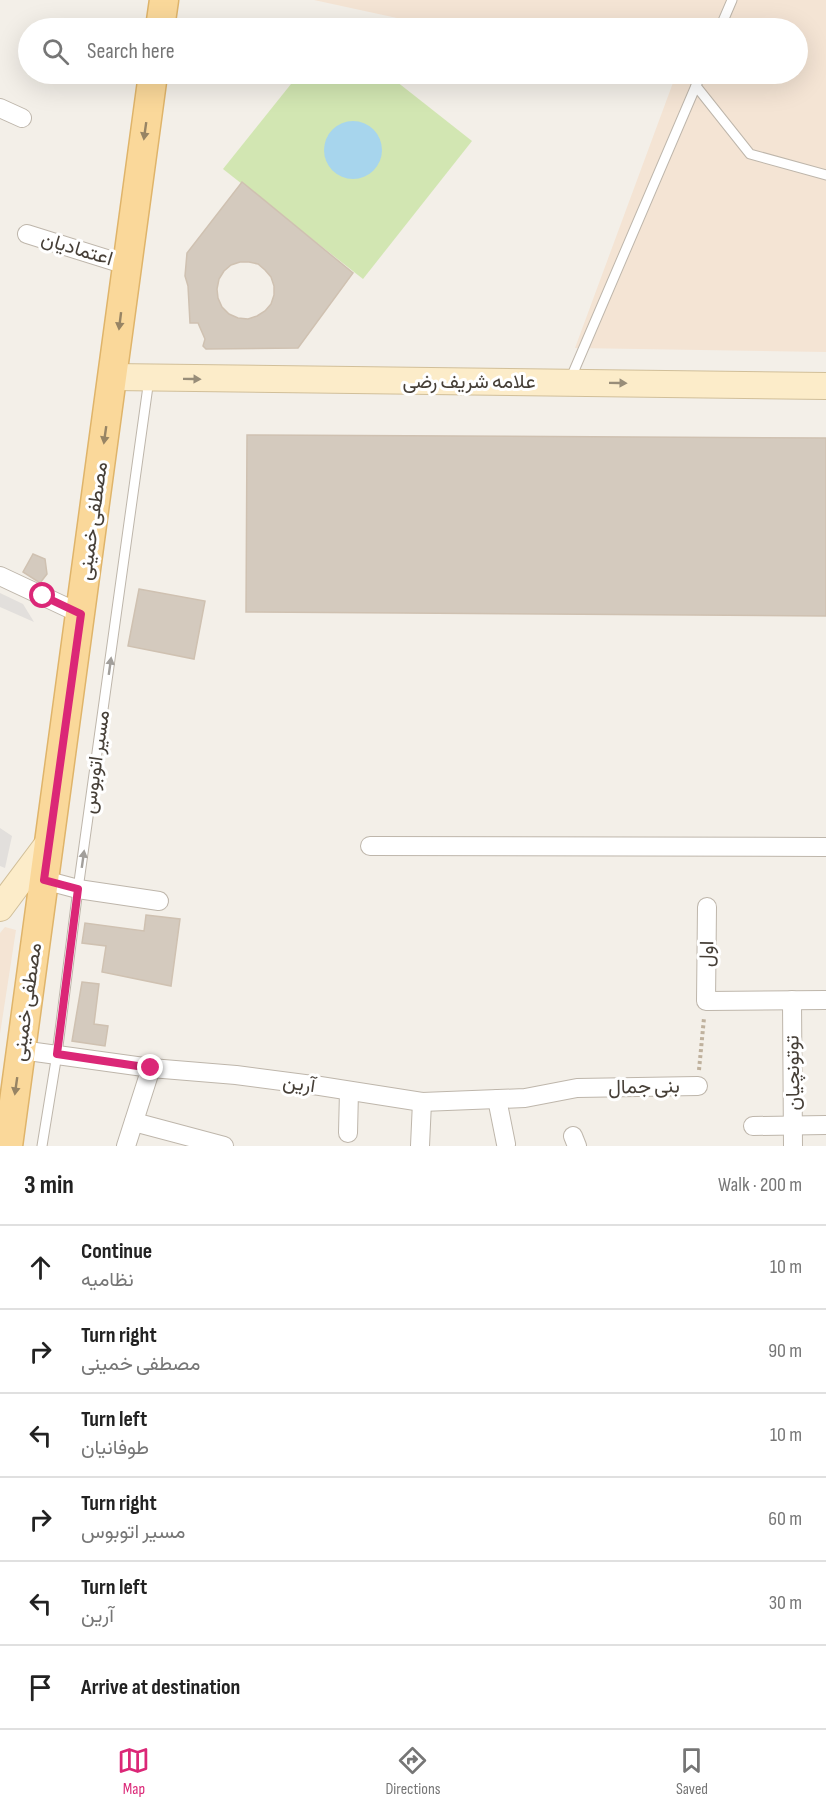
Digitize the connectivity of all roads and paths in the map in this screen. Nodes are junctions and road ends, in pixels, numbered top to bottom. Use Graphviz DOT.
graph roads {
  1 [pos="164,0"];
  2 [pos="732,0"];
  3 [pos="161,18"];
  4 [pos="724,18"];
  5 [pos="152,84"];
  6 [pos="696,86"];
  7 [pos="0,108"];
  8 [pos="22,118"];
  9 [pos="826,175"];
  10 [pos="27,234"];
  11 [pos="126,265"];
  12 [pos="113,377"];
  13 [pos="149,378"];
  14 [pos="569,383"];
  15 [pos="826,386"];
  16 [pos="0,576"];
  17 [pos="81,614"];
  18 [pos="50,841"];
  19 [pos="370,846"];
  20 [pos="826,847"];
  21 [pos="78,889"];
  22 [pos="42,892"];
  23 [pos="4,896"];
  24 [pos="159,901"];
  25 [pos="707,907"];
  26 [pos="792,1000"];
  27 [pos="826,1000"];
  28 [pos="706,1001"];
  29 [pos="21,1050"];
  30 [pos="57,1054"];
  31 [pos="151,1068"];
  32 [pos="698,1086"];
  33 [pos="577,1088"];
  34 [pos="349,1091"];
  35 [pos="497,1099"];
  36 [pos="422,1102"];
  37 [pos="134,1122"];
  38 [pos="826,1125"];
  39 [pos="753,1126"];
  40 [pos="794,1126"];
  41 [pos="348,1133"];
  42 [pos="506,1144"];
  43 [pos="8,1146"];
  44 [pos="42,1146"];
  45 [pos="126,1146"];
  46 [pos="224,1146"];
  47 [pos="420,1146"];
  48 [pos="793,1146"];
  1 -- 3 [label="main road"];
  2 -- 4 [label="lane"];
  5 -- 11 [label="main road, مصطفی خمینی, one-way"];
  6 -- 9 [label="lane"];
  6 -- 14 [label="lane"];
  7 -- 8 [label="street"];
  10 -- 11 [label="street, اعتمادیان"];
  11 -- 12 [label="main road, مصطفی خمینی, one-way"];
  12 -- 13 [label="main road, علامه شریف رضی"];
  12 -- 17 [label="main road, مصطفی خمینی, one-way"];
  13 -- 14 [label="main road, علامه شریف رضی, one-way"];
  21 -- 13 [label="lane, مسیر اتوبوس, one-way"];
  14 -- 15 [label="main road, علامه شریف رضی, one-way"];
  16 -- 17 [label="street"];
  17 -- 18 [label="main road, مصطفی خمینی"];
  18 -- 22 [label="main road, مصطفی خمینی"];
  18 -- 23 [label="main road"];
  19 -- 20 [label="street"];
  21 -- 22 [label="street"];
  21 -- 24 [label="street"];
  21 -- 30 [label="lane, مسیر اتوبوس"];
  22 -- 23 [label="street"];
  22 -- 29 [label="main road, مصطفی خمینی"];
  25 -- 28 [label="street, اول"];
  26 -- 27 [label="street"];
  26 -- 28 [label="street"];
  26 -- 40 [label="street, توتونچیان"];
  28 -- 32 [label="path, بنی جمال"];
  29 -- 30 [label="street, آرین"];
  29 -- 43 [label="main road, مصطفی خمینی, one-way"];
  30 -- 31 [label="street, آرین"];
  30 -- 44 [label="lane, مسیر اتوبوس"];
  31 -- 34 [label="street, آرین"];
  31 -- 37 [label="street"];
  32 -- 33 [label="street, بنی جمال"];
  33 -- 35 [label="street, آرین"];
  34 -- 36 [label="street, آرین"];
  34 -- 41 [label="street"];
  35 -- 36 [label="street, آرین"];
  35 -- 42 [label="street"];
  36 -- 47 [label="street"];
  37 -- 45 [label="street"];
  37 -- 46 [label="street"];
  38 -- 40 [label="street"];
  39 -- 40 [label="street"];
  40 -- 48 [label="street, توتونچیان"];
}
